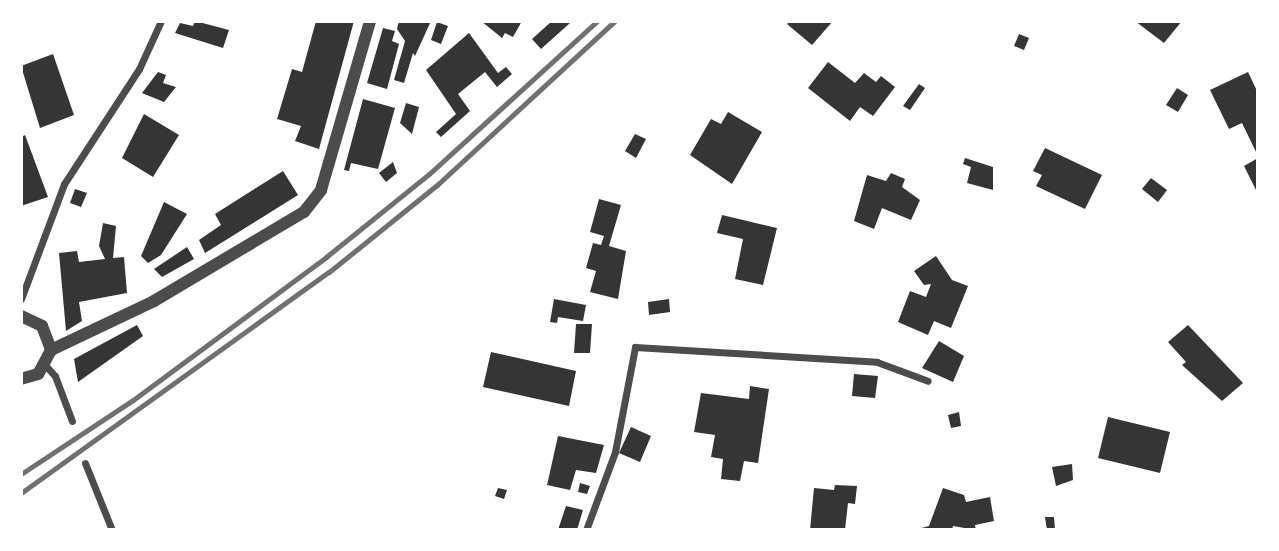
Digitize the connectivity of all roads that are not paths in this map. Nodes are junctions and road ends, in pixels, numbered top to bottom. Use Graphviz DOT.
graph roads {
  1 [pos="161,21"];
  2 [pos="370,21"];
  3 [pos="21,299"];
  4 [pos="21,316"];
  5 [pos="51,350"];
  6 [pos="46,366"];
  7 [pos="21,379"];
  8 [pos="928,381"];
  9 [pos="72,421"];
  10 [pos="85,463"];
  11 [pos="112,530"];
  12 [pos="586,530"];
  1 -- 3 [label="street"];
  2 -- 5 [label="street"];
  4 -- 5 [label="street"];
  5 -- 6 [label="street"];
  6 -- 7 [label="street"];
  6 -- 9 [label="street"];
  8 -- 12 [label="street"];
  10 -- 11 [label="street"];
}
